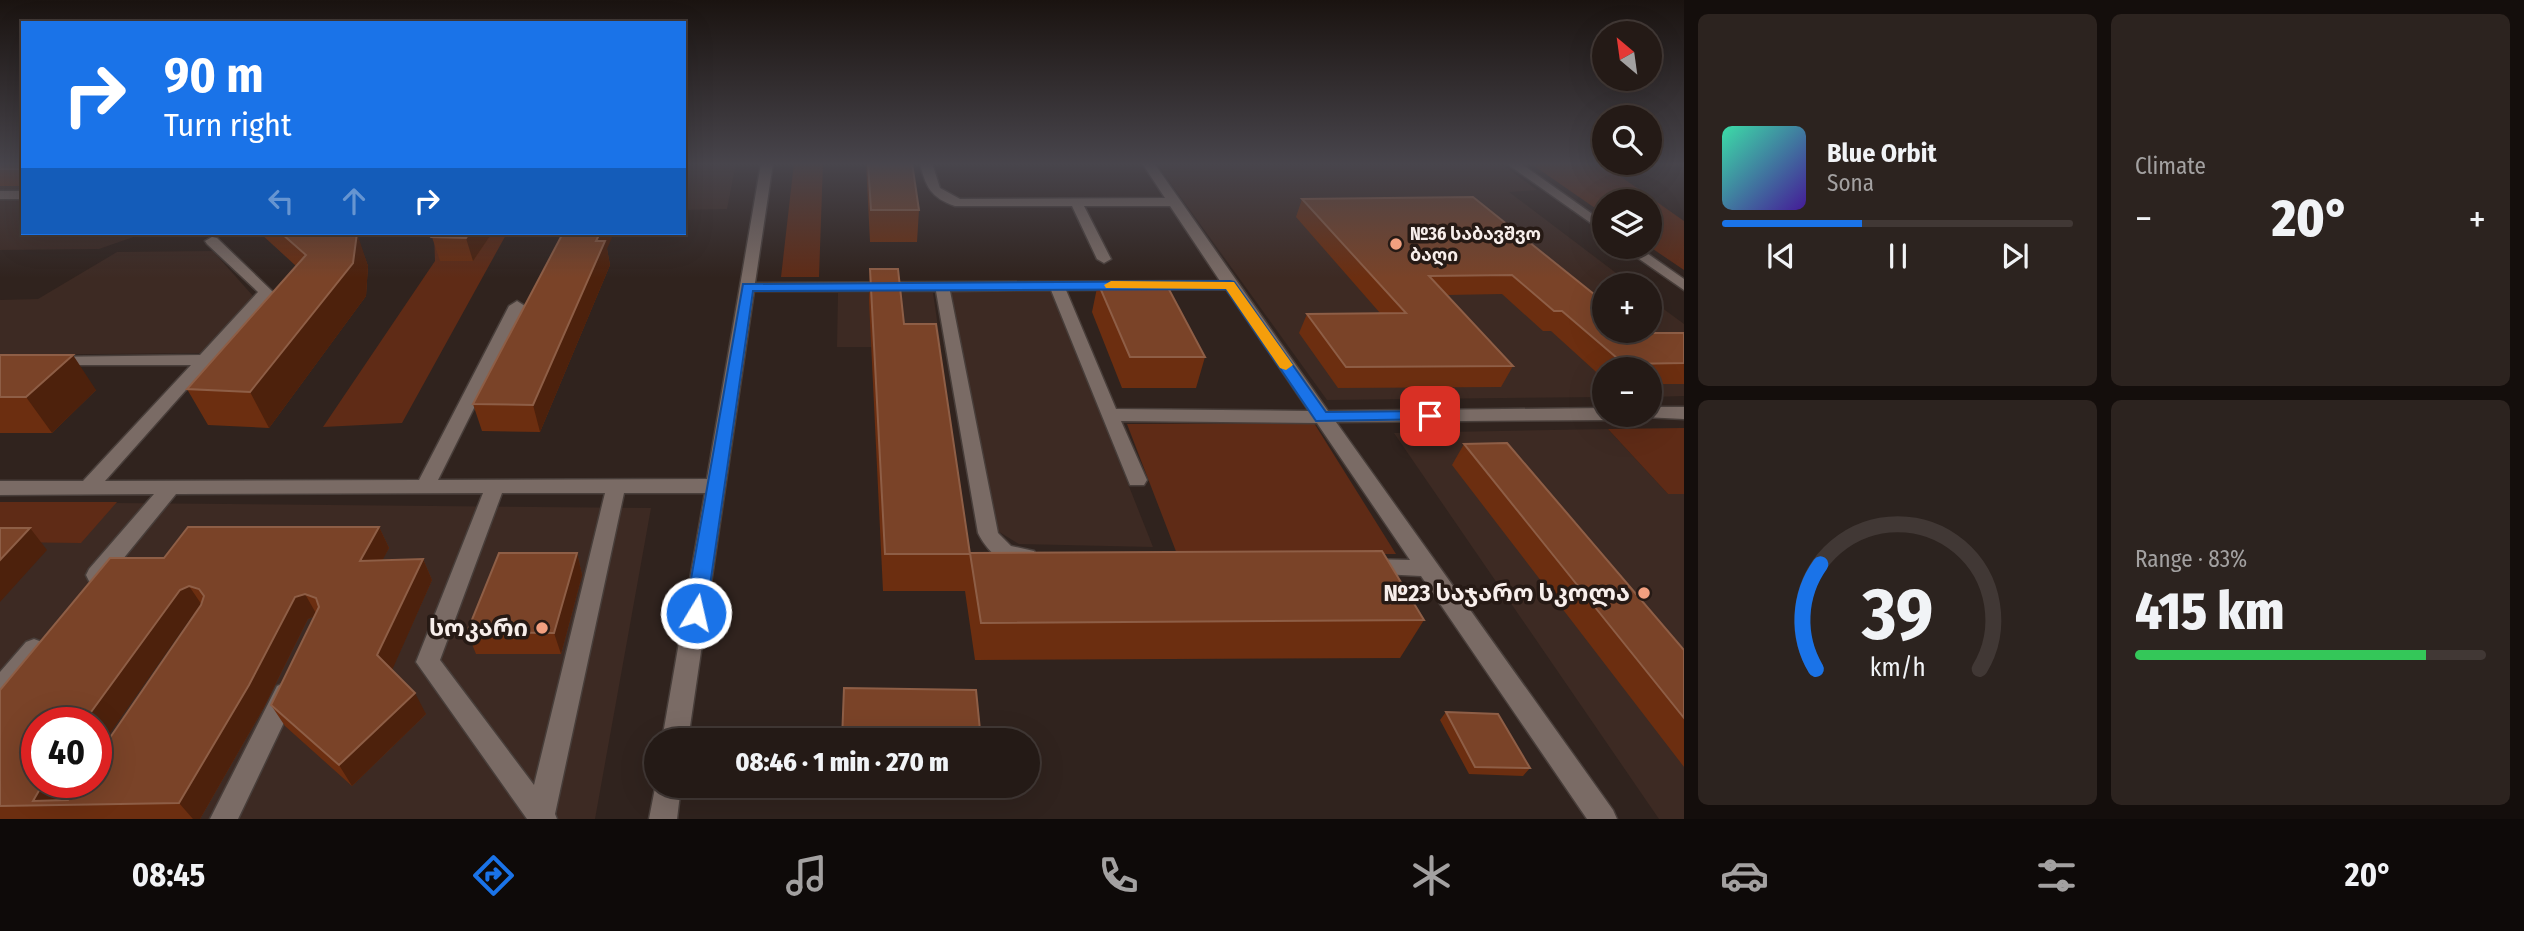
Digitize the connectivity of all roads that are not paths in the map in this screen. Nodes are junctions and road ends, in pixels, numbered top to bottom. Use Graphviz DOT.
graph roads {
  1 [pos="761,201"];
  2 [pos="952,201"];
  3 [pos="1566,201"];
  4 [pos="1076,202"];
  5 [pos="1174,202"];
  6 [pos="1592,220"];
  7 [pos="212,241"];
  8 [pos="1104,259"];
  9 [pos="1646,259"];
  10 [pos="1230,285"];
  11 [pos="942,286"];
  12 [pos="1058,286"];
  13 [pos="1684,286"];
  14 [pos="747,287"];
  15 [pos="517,306"];
  16 [pos="41,360"];
  17 [pos="204,360"];
  18 [pos="1662,413"];
  19 [pos="1684,413"];
  20 [pos="1592,414"];
  21 [pos="1110,415"];
  22 [pos="1322,417"];
  23 [pos="1137,480"];
  24 [pos="425,486"];
  25 [pos="495,486"];
  26 [pos="616,486"];
  27 [pos="716,486"];
  28 [pos="171,487"];
  29 [pos="0,488"];
  30 [pos="88,488"];
  31 [pos="1045,558"];
  32 [pos="1346,566"];
  33 [pos="1428,568"];
  34 [pos="81,594"];
  35 [pos="45,636"];
  36 [pos="294,675"];
  37 [pos="0,690"];
  38 [pos="677,728"];
  39 [pos="666,798"];
  40 [pos="542,817"];
  41 [pos="224,819"];
  42 [pos="663,819"];
  43 [pos="1603,819"];
  1 -- 14 [label="street"];
  2 -- 4 [label="street"];
  3 -- 6 [label="street"];
  4 -- 5 [label="street"];
  4 -- 8 [label="street"];
  5 -- 10 [label="street"];
  7 -- 17 [label="street"];
  9 -- 13 [label="street"];
  10 -- 12 [label="street"];
  10 -- 22 [label="street"];
  11 -- 12 [label="street"];
  11 -- 14 [label="street"];
  11 -- 31 [label="street"];
  12 -- 21 [label="street"];
  14 -- 27 [label="street"];
  15 -- 24 [label="street"];
  16 -- 17 [label="street"];
  17 -- 30 [label="street"];
  18 -- 19 [label="street"];
  20 -- 22 [label="street"];
  21 -- 22 [label="street"];
  21 -- 23 [label="street"];
  22 -- 33 [label="street"];
  24 -- 25 [label="street"];
  24 -- 28 [label="street"];
  25 -- 26 [label="street"];
  25 -- 40 [label="street"];
  26 -- 27 [label="street"];
  26 -- 40 [label="street"];
  27 -- 38 [label="street"];
  28 -- 30 [label="street"];
  28 -- 34 [label="street"];
  29 -- 30 [label="street"];
  32 -- 33 [label="street"];
  33 -- 43 [label="street"];
  35 -- 37 [label="street"];
  36 -- 41 [label="street"];
  39 -- 42 [label="street"];
}
